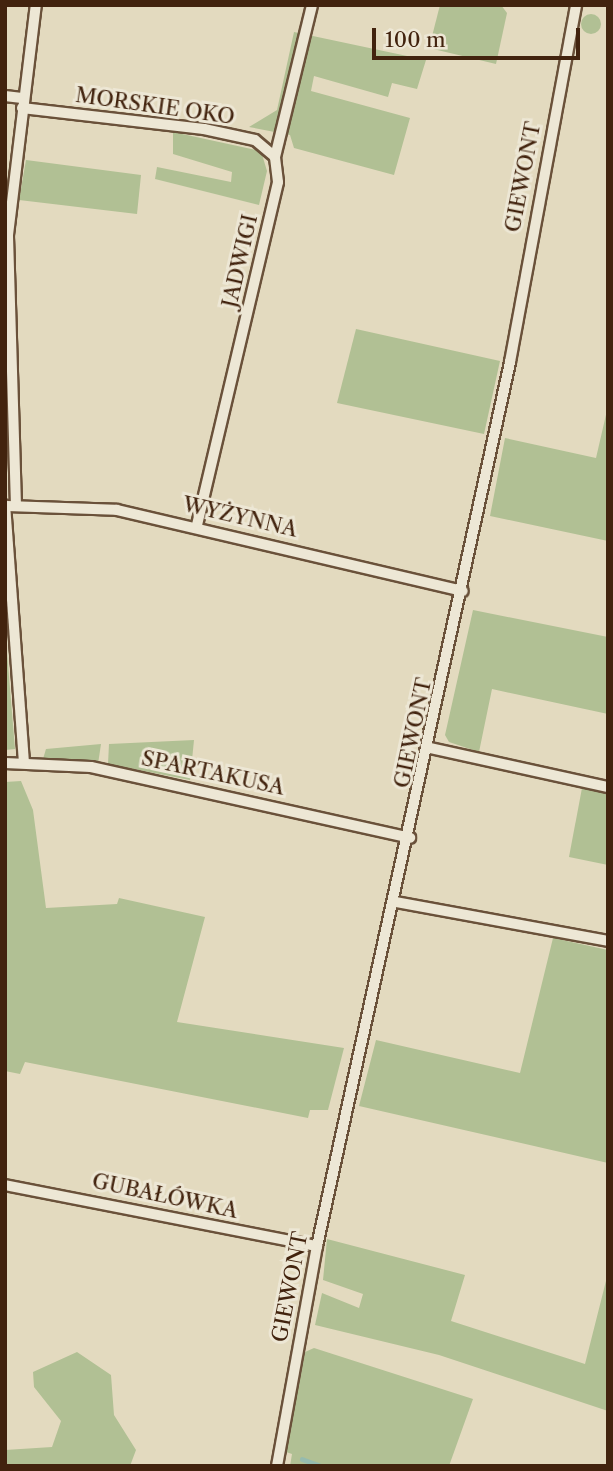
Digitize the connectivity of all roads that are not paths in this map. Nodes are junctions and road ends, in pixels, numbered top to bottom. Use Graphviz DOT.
graph roads {
  1 [pos="36,5"];
  2 [pos="312,5"];
  3 [pos="576,5"];
  4 [pos="5,96"];
  5 [pos="22,103"];
  6 [pos="275,157"];
  7 [pos="6,292"];
  8 [pos="10,506"];
  9 [pos="197,525"];
  10 [pos="463,592"];
  11 [pos="430,748"];
  12 [pos="5,763"];
  13 [pos="24,764"];
  14 [pos="608,787"];
  15 [pos="410,838"];
  16 [pos="396,902"];
  17 [pos="608,942"];
  18 [pos="5,1185"];
  19 [pos="317,1246"];
  20 [pos="277,1466"];
  1 -- 5 [label="street"];
  2 -- 6 [label="street, JADWIGI"];
  3 -- 10 [label="street, GIEWONT"];
  4 -- 5 [label="street, MORSKIE OKO"];
  5 -- 6 [label="street, MORSKIE OKO"];
  5 -- 7 [label="street"];
  6 -- 9 [label="street, JADWIGI"];
  7 -- 8 [label="street"];
  8 -- 9 [label="street, WYŻYNNA"];
  8 -- 13 [label="street"];
  9 -- 10 [label="street, WYŻYNNA"];
  10 -- 11 [label="street, GIEWONT"];
  11 -- 14 [label="street"];
  11 -- 15 [label="street, GIEWONT"];
  12 -- 13 [label="street, SPARTAKUSA"];
  13 -- 15 [label="street, SPARTAKUSA"];
  15 -- 16 [label="street, GIEWONT"];
  16 -- 17 [label="street"];
  16 -- 19 [label="street, GIEWONT"];
  18 -- 19 [label="street, GUBAŁÓWKA"];
  19 -- 20 [label="street, GIEWONT"];
}
